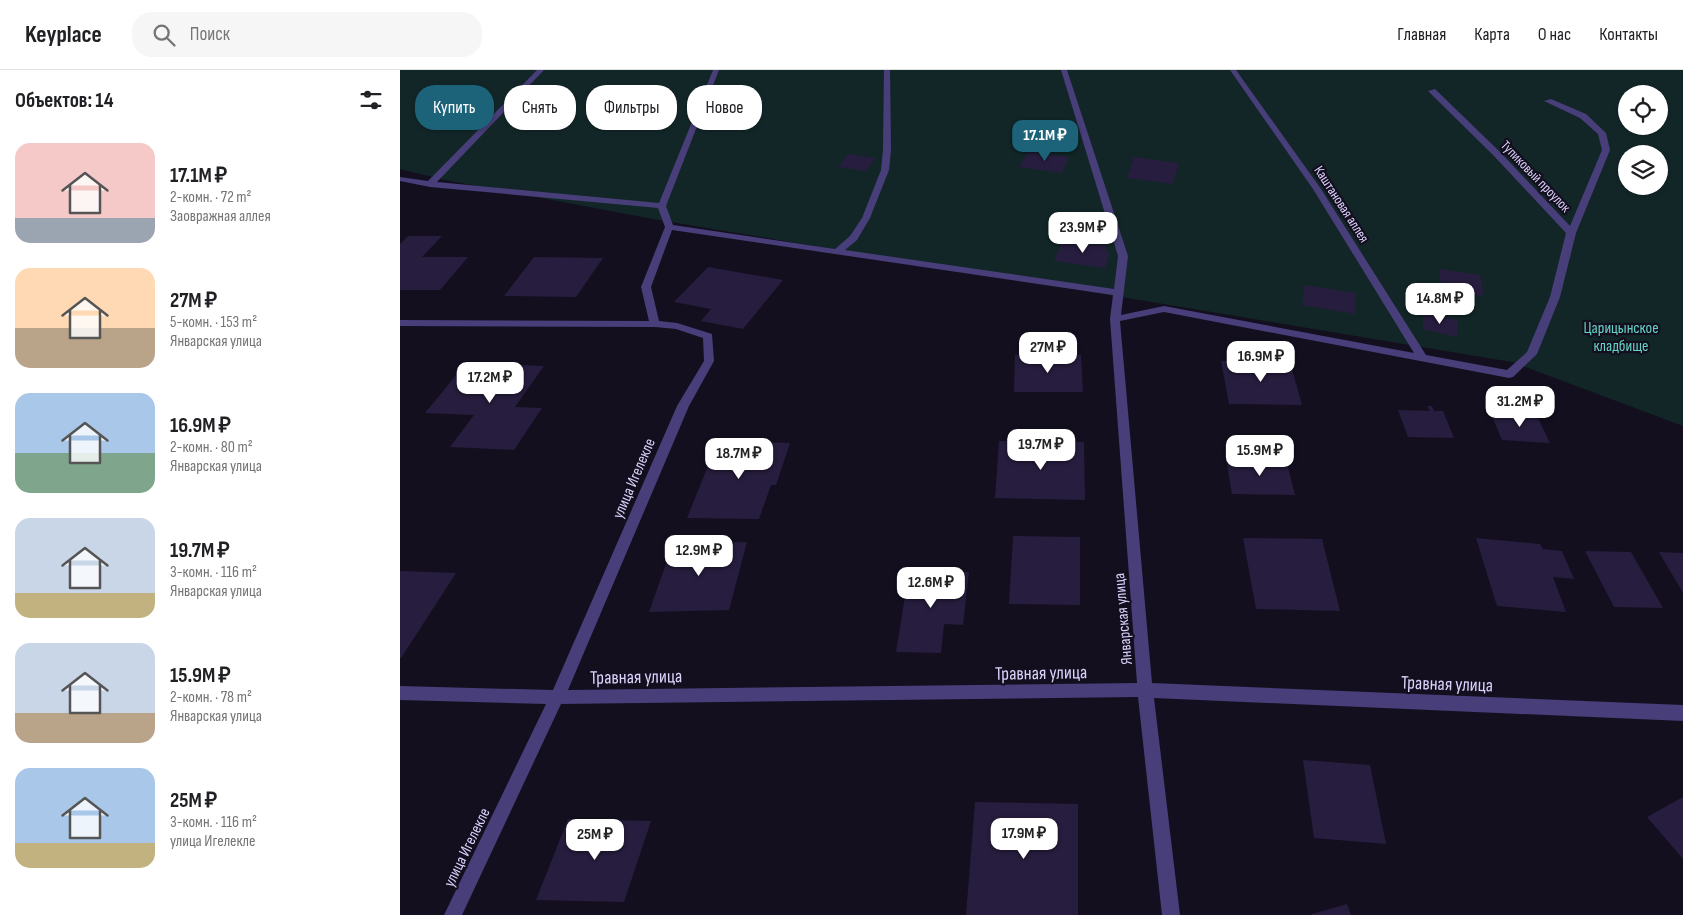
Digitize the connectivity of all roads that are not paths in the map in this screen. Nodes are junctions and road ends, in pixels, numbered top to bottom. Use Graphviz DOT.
graph roads {
  1 [pos="542,70"];
  2 [pos="716,70"];
  3 [pos="887,70"];
  4 [pos="1064,70"];
  5 [pos="1232,70"];
  6 [pos="1432,91"];
  7 [pos="1548,101"];
  8 [pos="400,179"];
  9 [pos="430,184"];
  10 [pos="662,206"];
  11 [pos="668,227"];
  12 [pos="1571,233"];
  13 [pos="838,250"];
  14 [pos="1118,293"];
  15 [pos="1115,319"];
  16 [pos="400,323"];
  17 [pos="655,324"];
  18 [pos="1423,358"];
  19 [pos="1145,690"];
  20 [pos="400,693"];
  21 [pos="557,697"];
  22 [pos="1683,713"];
  23 [pos="453,915"];
  24 [pos="1171,915"];
  1 -- 9 [label="street"];
  2 -- 10 [label="street"];
  3 -- 13 [label="street"];
  4 -- 14 [label="street, Январская улица"];
  5 -- 18 [label="street, Каштановая аллея"];
  6 -- 12 [label="street, Тупиковый проулок"];
  7 -- 12 [label="street"];
  8 -- 9 [label="street"];
  9 -- 10 [label="street"];
  10 -- 11 [label="street"];
  11 -- 13 [label="street"];
  11 -- 17 [label="street"];
  12 -- 18 [label="street, Тупиковый проулок"];
  13 -- 14 [label="street"];
  14 -- 15 [label="street, Январская улица"];
  15 -- 18 [label="street"];
  15 -- 19 [label="street, Январская улица"];
  16 -- 17 [label="street, улица Игелекле"];
  17 -- 21 [label="street, улица Игелекле"];
  19 -- 21 [label="street, Травная улица"];
  19 -- 22 [label="street, Травная улица"];
  19 -- 24 [label="street, Январская улица"];
  20 -- 21 [label="street, Травная улица"];
  21 -- 23 [label="street, улица Игелекле"];
}
